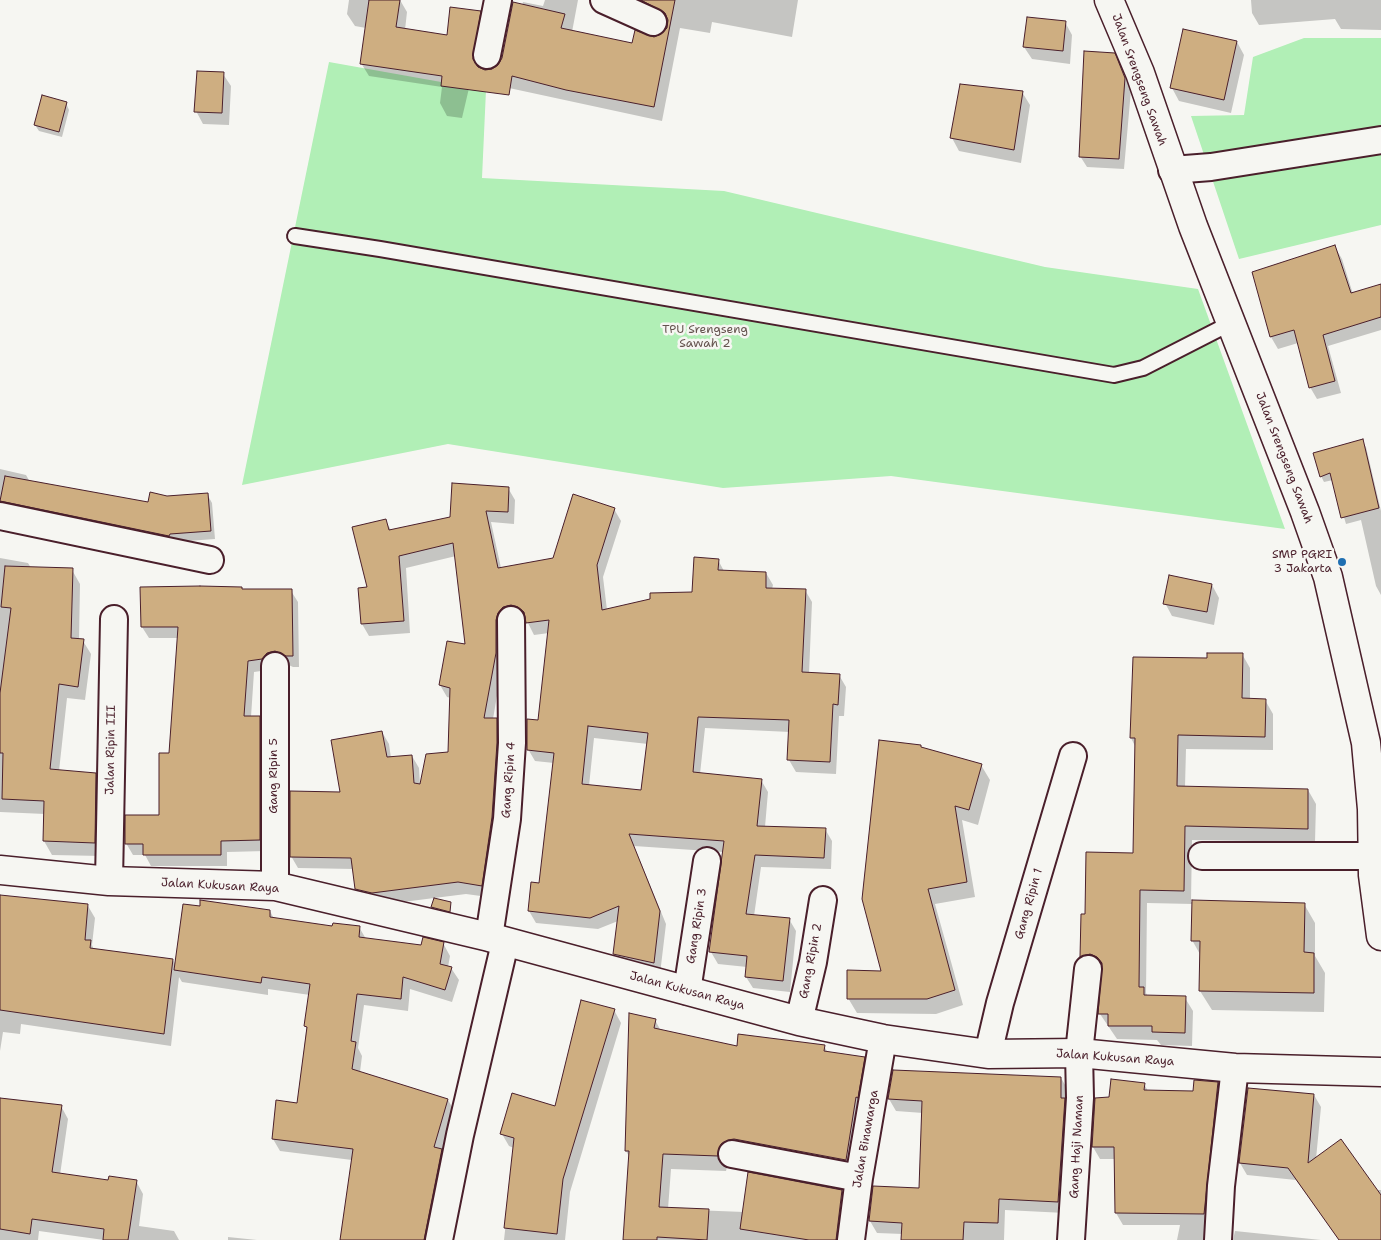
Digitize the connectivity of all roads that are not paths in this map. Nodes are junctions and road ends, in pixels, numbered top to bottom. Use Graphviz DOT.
graph roads {
  1 [pos="498,0"];
  2 [pos="604,0"];
  3 [pos="1109,0"];
  4 [pos="653,22"];
  5 [pos="487,55"];
  6 [pos="1381,140"];
  7 [pos="1172,170"];
  8 [pos="295,236"];
  9 [pos="1231,323"];
  10 [pos="0,516"];
  11 [pos="210,560"];
  12 [pos="114,619"];
  13 [pos="511,620"];
  14 [pos="275,666"];
  15 [pos="1072,756"];
  16 [pos="1202,856"];
  17 [pos="707,862"];
  18 [pos="1376,869"];
  19 [pos="0,870"];
  20 [pos="109,881"];
  21 [pos="275,886"];
  22 [pos="823,900"];
  23 [pos="1381,936"];
  24 [pos="497,940"];
  25 [pos="1088,969"];
  26 [pos="687,991"];
  27 [pos="799,1021"];
  28 [pos="883,1039"];
  29 [pos="1079,1053"];
  30 [pos="988,1054"];
  31 [pos="1235,1068"];
  32 [pos="1381,1072"];
  33 [pos="732,1154"];
  34 [pos="859,1178"];
  35 [pos="439,1240"];
  36 [pos="851,1240"];
  37 [pos="1071,1240"];
  38 [pos="1218,1240"];
  1 -- 5 [label="street"];
  2 -- 4 [label="street"];
  3 -- 7 [label="street, Jalan Srengseng Sawah"];
  6 -- 7 [label="street"];
  7 -- 9 [label="street, Jalan Srengseng Sawah"];
  8 -- 9 [label="lane"];
  9 -- 18 [label="street, Jalan Srengseng Sawah"];
  10 -- 11 [label="street"];
  12 -- 20 [label="street, Jalan Ripin III"];
  13 -- 24 [label="street, Gang Ripin 4"];
  14 -- 21 [label="street, Gang Ripin 5"];
  15 -- 30 [label="street, Gang Ripin 1"];
  16 -- 18 [label="street"];
  17 -- 26 [label="street, Gang Ripin 3"];
  18 -- 23 [label="street, Jalan Srengseng Sawah"];
  19 -- 20 [label="street, Jalan Kukusan Raya"];
  20 -- 21 [label="street, Jalan Kukusan Raya"];
  21 -- 24 [label="street, Jalan Kukusan Raya"];
  22 -- 27 [label="street, Gang Ripin 2"];
  24 -- 26 [label="street, Jalan Kukusan Raya"];
  24 -- 35 [label="street, Gang Ripin 4"];
  25 -- 29 [label="street, Gang Haji Naman"];
  26 -- 27 [label="street, Jalan Kukusan Raya"];
  27 -- 28 [label="street, Jalan Kukusan Raya"];
  28 -- 30 [label="street, Jalan Kukusan Raya"];
  28 -- 34 [label="street, Jalan Binawarga"];
  29 -- 30 [label="street, Jalan Kukusan Raya"];
  29 -- 31 [label="street, Jalan Kukusan Raya"];
  29 -- 37 [label="street, Gang Haji Naman"];
  31 -- 32 [label="street, Jalan Kukusan Raya"];
  31 -- 38 [label="street"];
  33 -- 34 [label="street"];
  34 -- 36 [label="street, Jalan Binawarga"];
}
